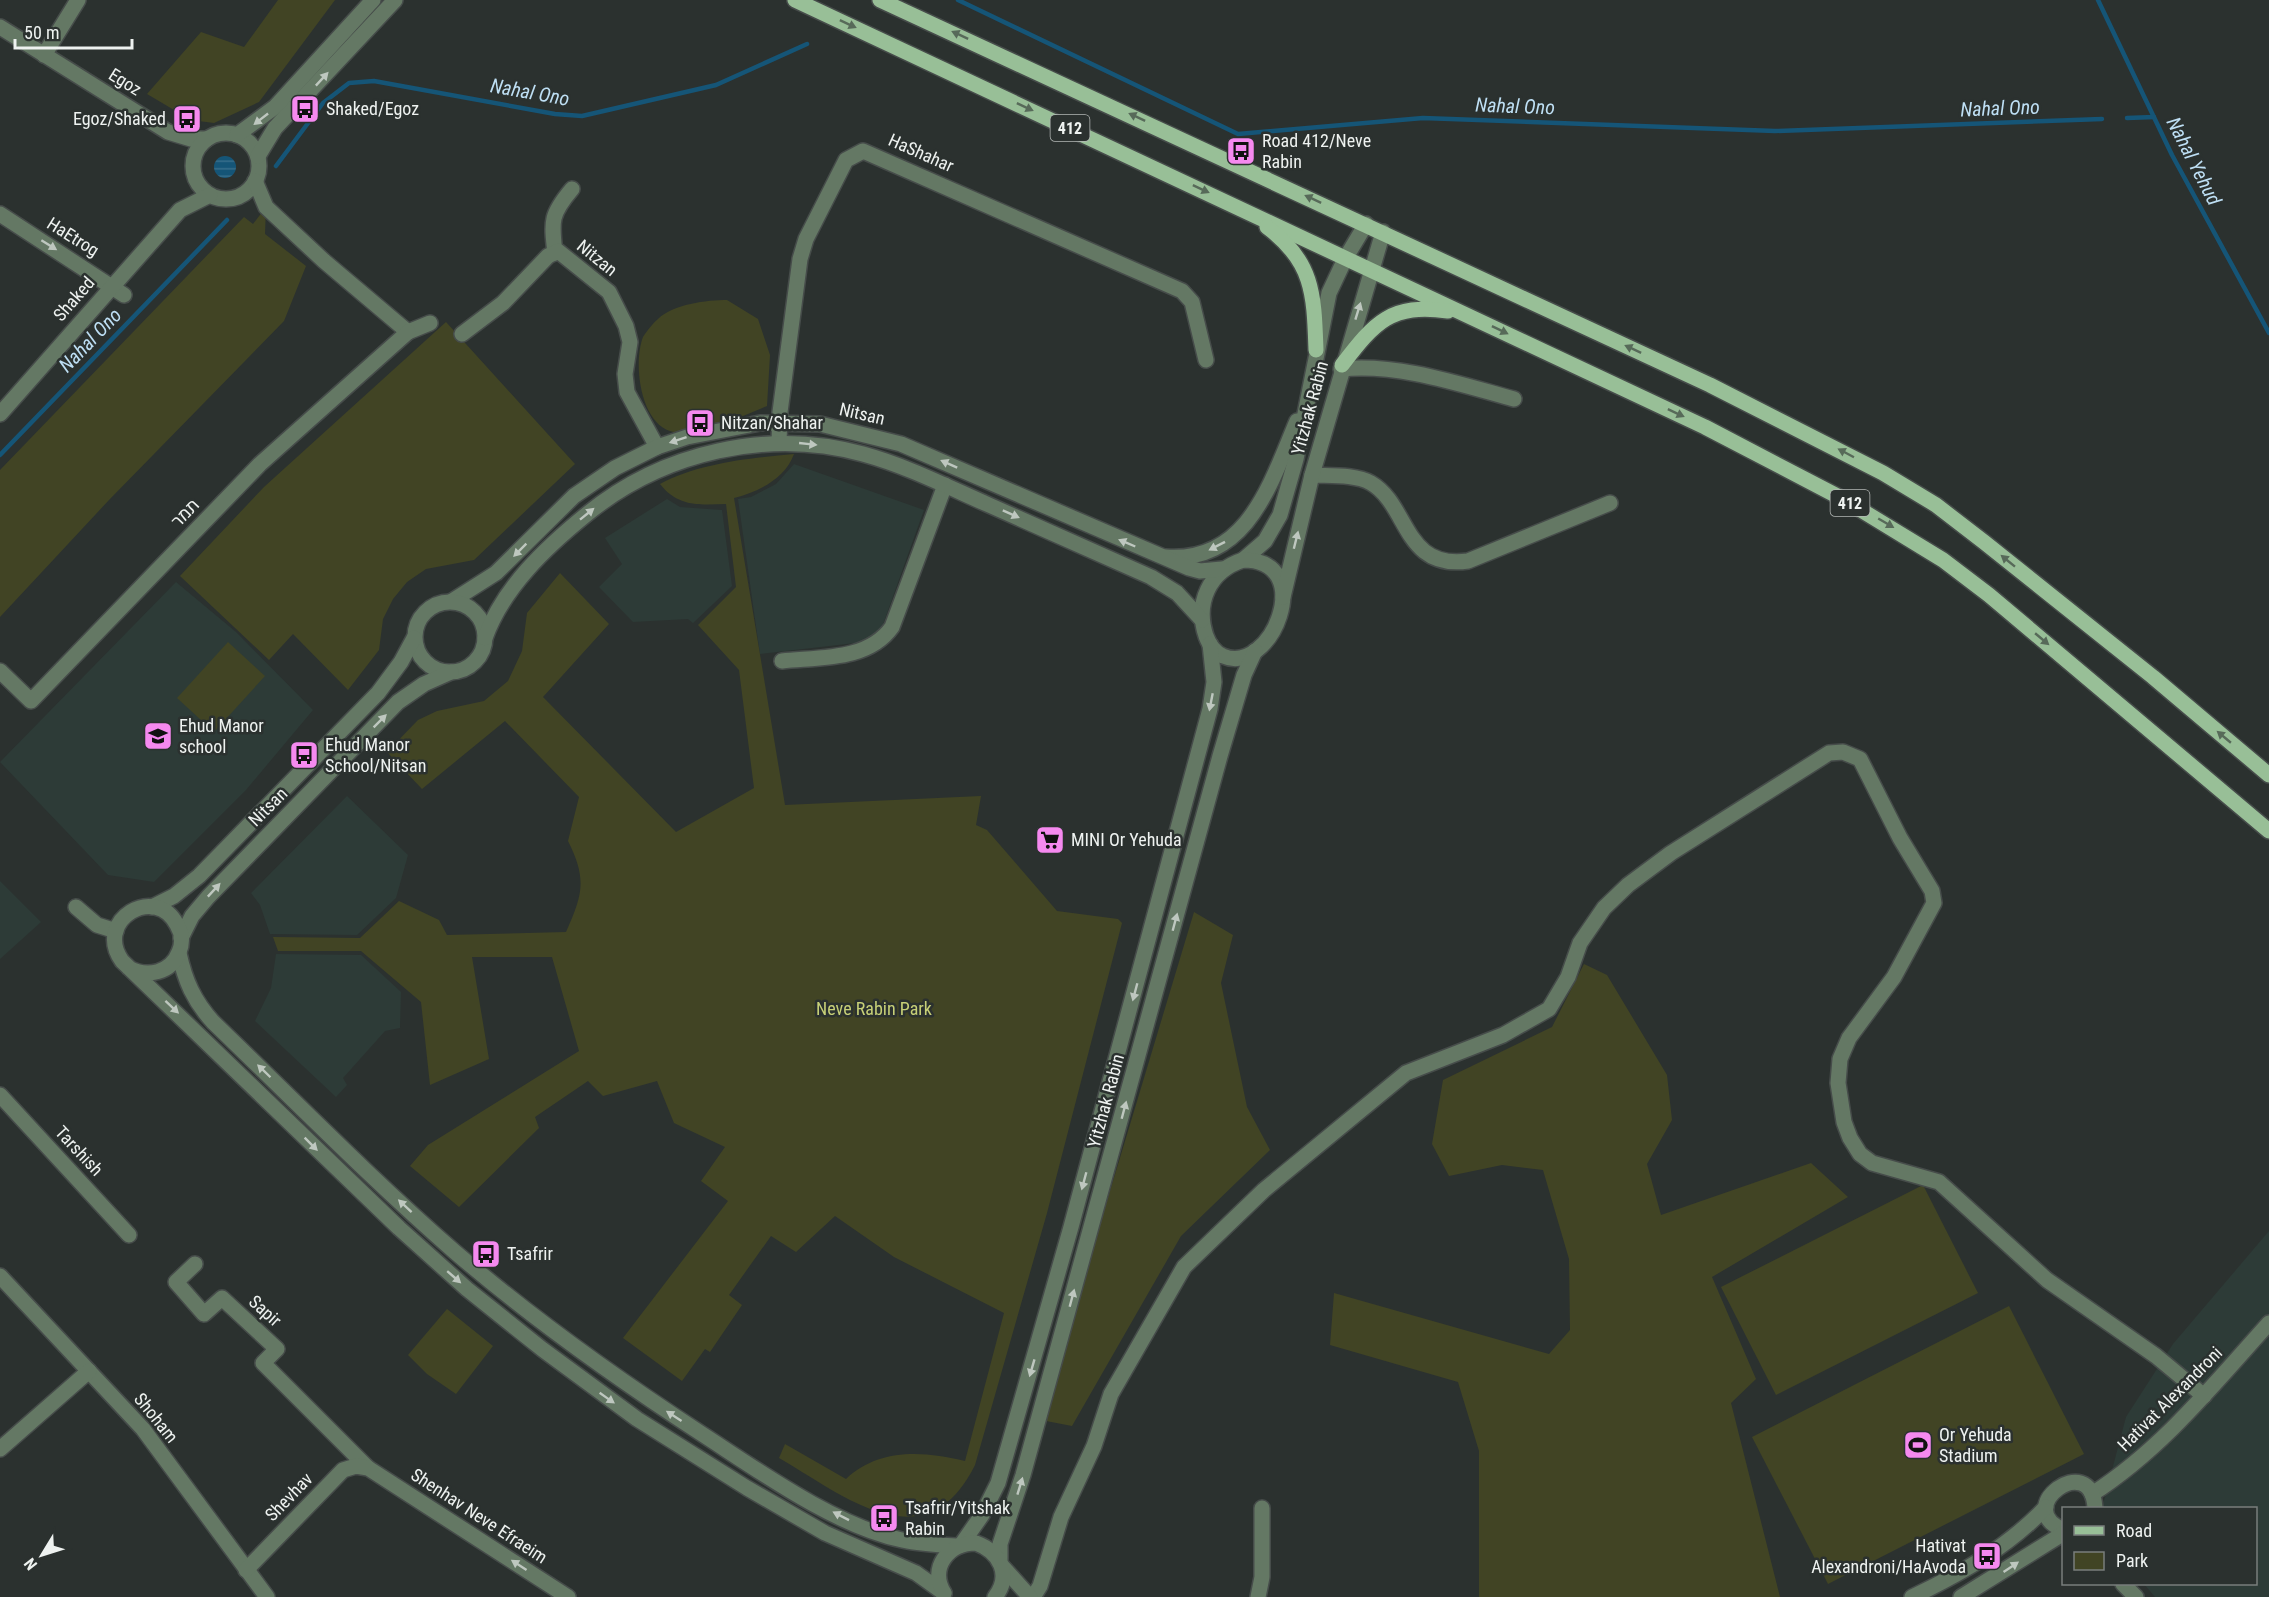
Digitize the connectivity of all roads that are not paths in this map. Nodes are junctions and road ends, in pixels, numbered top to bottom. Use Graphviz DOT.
graph roads {
  1 [pos="78,0"];
  2 [pos="373,0"];
  3 [pos="395,0"];
  4 [pos="795,0"];
  5 [pos="880,0"];
  6 [pos="0,27"];
  7 [pos="44,55"];
  8 [pos="168,132"];
  9 [pos="237,135"];
  10 [pos="207,138"];
  11 [pos="258,156"];
  12 [pos="194,170"];
  13 [pos="255,181"];
  14 [pos="572,189"];
  15 [pos="210,195"];
  16 [pos="238,196"];
  17 [pos="266,207"];
  18 [pos="1243,209"];
  19 [pos="180,210"];
  20 [pos="0,214"];
  21 [pos="1366,224"];
  22 [pos="1383,232"];
  23 [pos="555,253"];
  24 [pos="1345,259"];
  25 [pos="1370,271"];
  26 [pos="112,285"];
  27 [pos="124,295"];
  28 [pos="1465,313"];
  29 [pos="430,323"];
  30 [pos="408,332"];
  31 [pos="462,334"];
  32 [pos="1316,350"];
  33 [pos="1206,360"];
  34 [pos="1342,367"];
  35 [pos="1309,391"];
  36 [pos="1514,399"];
  37 [pos="0,414"];
  38 [pos="779,423"];
  39 [pos="779,443"];
  40 [pos="657,447"];
  41 [pos="1312,475"];
  42 [pos="945,485"];
  43 [pos="1610,503"];
  44 [pos="1159,556"];
  45 [pos="1243,560"];
  46 [pos="1222,569"];
  47 [pos="1283,597"];
  48 [pos="452,602"];
  49 [pos="1202,620"];
  50 [pos="414,638"];
  51 [pos="485,638"];
  52 [pos="1210,644"];
  53 [pos="1255,651"];
  54 [pos="782,661"];
  55 [pos="0,671"];
  56 [pos="451,672"];
  57 [pos="2269,775"];
  58 [pos="2269,831"];
  59 [pos="76,907"];
  60 [pos="152,907"];
  61 [pos="116,931"];
  62 [pos="180,945"];
  63 [pos="129,968"];
  64 [pos="0,1095"];
  65 [pos="129,1235"];
  66 [pos="195,1264"];
  67 [pos="0,1276"];
  68 [pos="2269,1323"];
  69 [pos="89,1371"];
  70 [pos="2204,1396"];
  71 [pos="0,1449"];
  72 [pos="368,1468"];
  73 [pos="2094,1501"];
  74 [pos="1262,1508"];
  75 [pos="2046,1508"];
  76 [pos="2062,1530"];
  77 [pos="2062,1533"];
  78 [pos="959,1545"];
  79 [pos="1001,1564"];
  80 [pos="246,1570"];
  81 [pos="2124,1585"];
  82 [pos="946,1596"];
  83 [pos="267,1597"];
  84 [pos="568,1597"];
  85 [pos="995,1597"];
  86 [pos="1032,1597"];
  87 [pos="1258,1597"];
  88 [pos="1912,1597"];
  89 [pos="1960,1597"];
  90 [pos="2136,1597"];
  1 -- 7 [label="street"];
  2 -- 9 [label="street, one-way"];
  11 -- 3 [label="street, one-way"];
  4 -- 18 [label="main road, 412, one-way"];
  21 -- 5 [label="main road, 412, one-way"];
  6 -- 7 [label="street, Egoz"];
  7 -- 8 [label="street, Egoz"];
  8 -- 10 [label="street, Egoz"];
  8 -- 12 [label="street, Egoz"];
  9 -- 10 [label="street"];
  9 -- 11 [label="street"];
  10 -- 12 [label="street"];
  11 -- 13 [label="street"];
  12 -- 15 [label="street"];
  12 -- 19 [label="street, Shaked"];
  13 -- 16 [label="street"];
  13 -- 17 [label="street"];
  14 -- 23 [label="street"];
  15 -- 16 [label="street"];
  15 -- 19 [label="street, Shaked"];
  16 -- 17 [label="street"];
  17 -- 30 [label="street"];
  18 -- 24 [label="main road, 412"];
  18 -- 32 [label="main road"];
  19 -- 26 [label="street, Shaked"];
  20 -- 26 [label="street, HaEtrog, one-way"];
  21 -- 22 [label="main road, 412"];
  21 -- 24 [label="street, Yitzhak Rabin"];
  22 -- 25 [label="street, Yitzhak Rabin"];
  57 -- 22 [label="main road, 412, one-way"];
  23 -- 31 [label="street, Nitzan"];
  23 -- 40 [label="street, Nitzan"];
  24 -- 25 [label="main road, 412"];
  24 -- 32 [label="street, Yitzhak Rabin"];
  25 -- 28 [label="main road, 412"];
  34 -- 25 [label="street, Yitzhak Rabin, one-way"];
  26 -- 27 [label="street, HaEtrog"];
  26 -- 37 [label="street, Shaked"];
  28 -- 34 [label="main road"];
  28 -- 58 [label="main road, 412, one-way"];
  29 -- 30 [label="street, תמר"];
  30 -- 55 [label="street, תמר"];
  32 -- 35 [label="street, Yitzhak Rabin"];
  33 -- 38 [label="street, HaShahar"];
  34 -- 36 [label="street"];
  34 -- 41 [label="street, Yitzhak Rabin"];
  35 -- 44 [label="street, one-way"];
  35 -- 45 [label="street, Yitzhak Rabin"];
  38 -- 39 [label="street, HaShahar"];
  38 -- 40 [label="street, Nitsan, one-way"];
  44 -- 38 [label="street, Nitsan, one-way"];
  39 -- 42 [label="street, one-way"];
  51 -- 39 [label="street, one-way"];
  40 -- 48 [label="street, Nitsan, one-way"];
  41 -- 43 [label="street"];
  47 -- 41 [label="street, Yitzhak Rabin, one-way"];
  42 -- 49 [label="street, one-way"];
  42 -- 54 [label="street"];
  44 -- 46 [label="street, Nitsan"];
  45 -- 46 [label="street"];
  45 -- 47 [label="street"];
  46 -- 49 [label="street"];
  47 -- 53 [label="street"];
  48 -- 50 [label="street"];
  48 -- 51 [label="street"];
  49 -- 52 [label="street"];
  50 -- 56 [label="street"];
  50 -- 60 [label="street, Nitsan"];
  51 -- 56 [label="street"];
  52 -- 53 [label="street"];
  52 -- 78 [label="street, Yitzhak Rabin, one-way"];
  79 -- 53 [label="street, Yitzhak Rabin, one-way"];
  62 -- 56 [label="street, Nitsan, one-way"];
  59 -- 61 [label="street"];
  60 -- 61 [label="street"];
  60 -- 62 [label="street"];
  61 -- 63 [label="street"];
  62 -- 63 [label="street"];
  78 -- 62 [label="street, one-way"];
  63 -- 82 [label="street, one-way"];
  64 -- 65 [label="street, Tarshish"];
  66 -- 72 [label="street, Sapir"];
  67 -- 69 [label="street, Shoham"];
  68 -- 70 [label="street, Hativat Alexandroni"];
  69 -- 71 [label="street"];
  69 -- 80 [label="street, Shoham"];
  70 -- 73 [label="street, Hativat Alexandroni"];
  70 -- 86 [label="street"];
  72 -- 80 [label="street, Shevhav"];
  84 -- 72 [label="street, Shenhav Neve Efraeim, one-way"];
  73 -- 75 [label="street"];
  74 -- 87 [label="street"];
  75 -- 76 [label="street"];
  75 -- 88 [label="street"];
  89 -- 77 [label="street, one-way"];
  78 -- 79 [label="street"];
  78 -- 82 [label="street, Yitzhak Rabin"];
  79 -- 85 [label="street, Yitzhak Rabin"];
  79 -- 86 [label="street"];
  80 -- 83 [label="street, Shoham"];
  81 -- 90 [label="street"];
}
